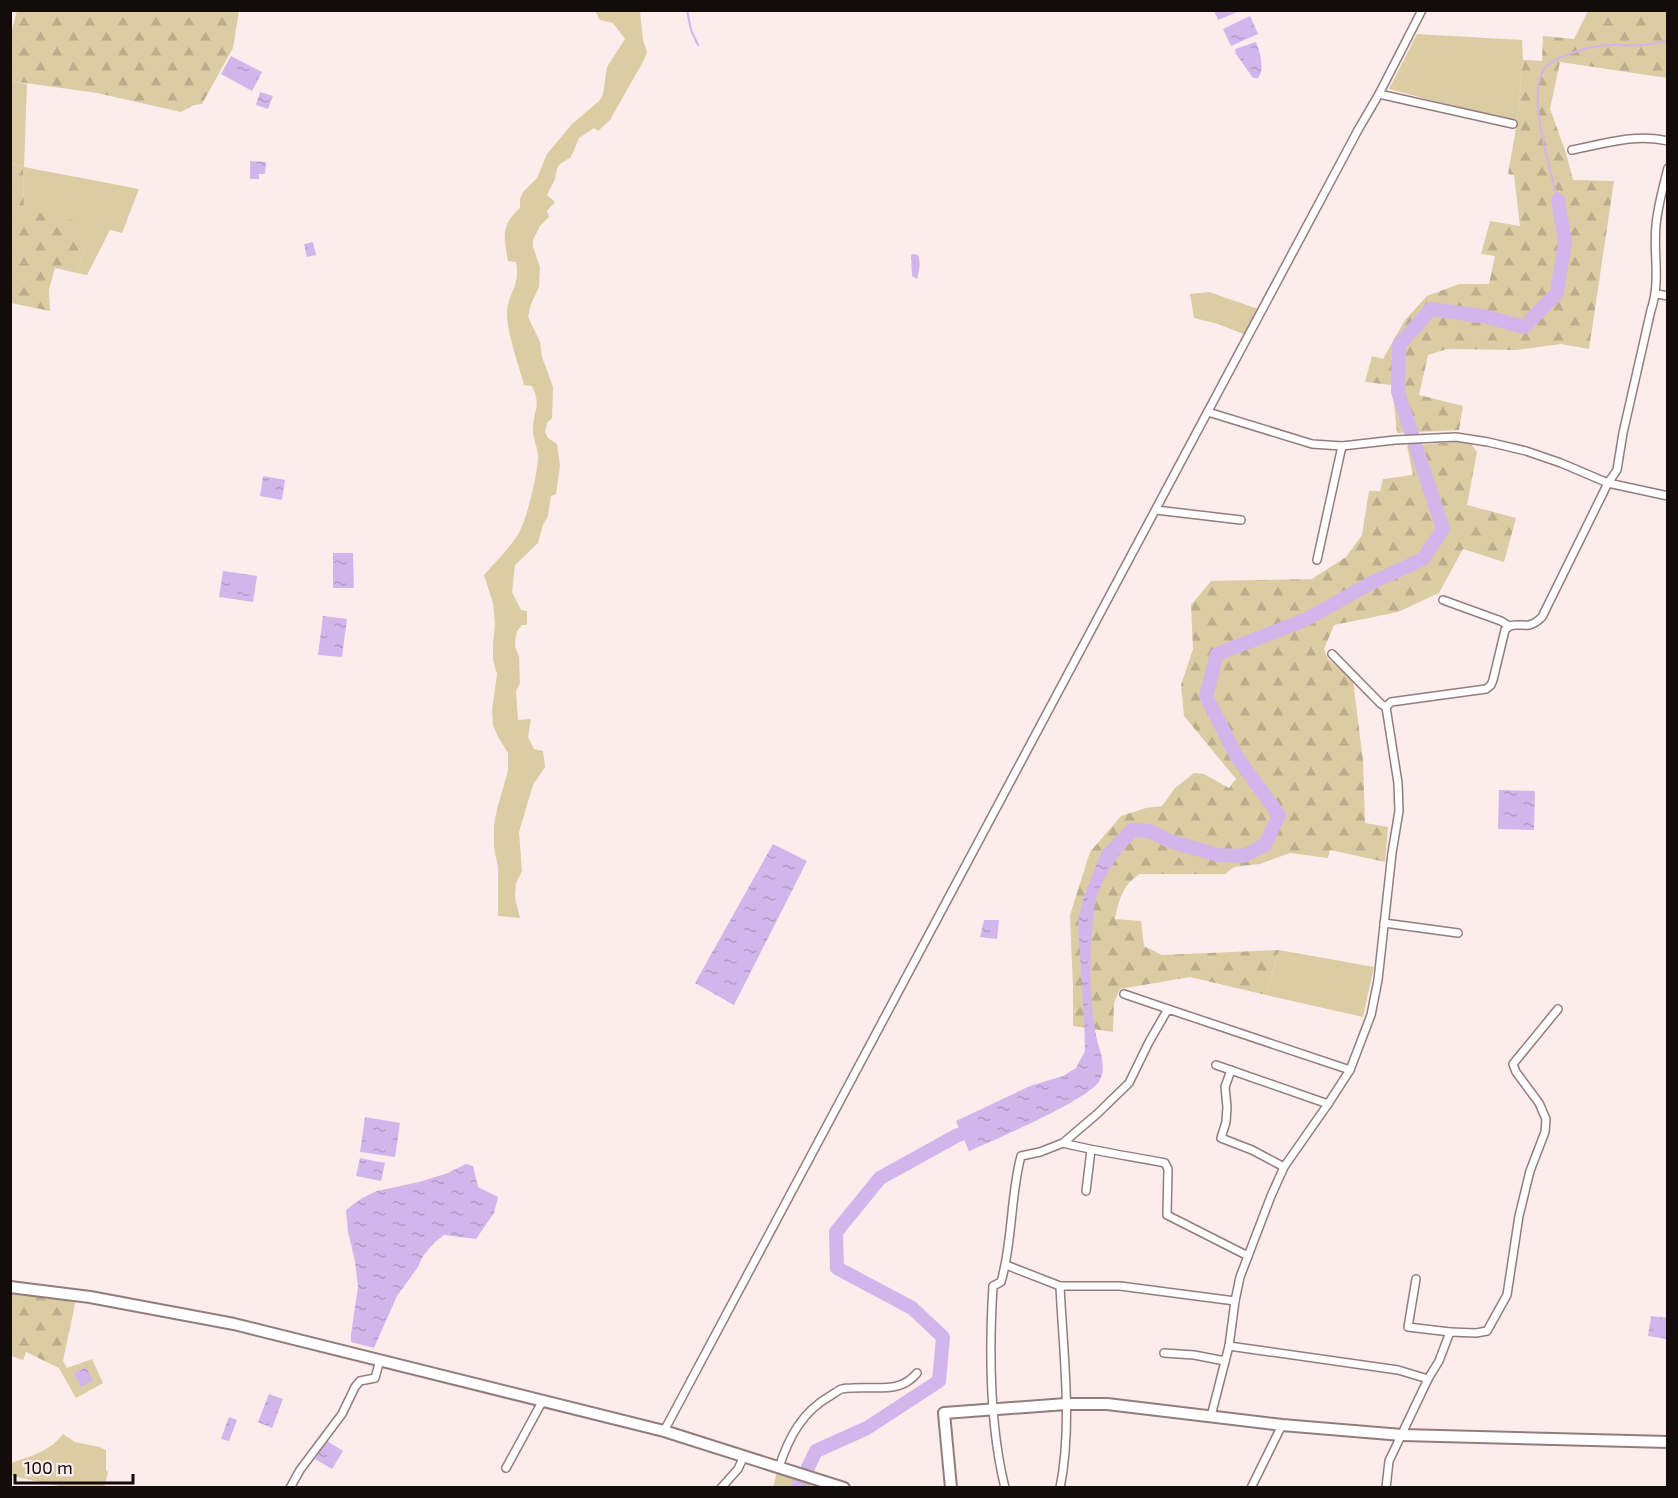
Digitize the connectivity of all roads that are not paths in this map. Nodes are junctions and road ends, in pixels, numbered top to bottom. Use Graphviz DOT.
graph roads {
  1 [pos="1422,10"];
  2 [pos="1379,93"];
  3 [pos="1513,124"];
  4 [pos="1668,141"];
  5 [pos="1572,150"];
  6 [pos="1668,168"];
  7 [pos="1657,294"];
  8 [pos="1668,296"];
  9 [pos="1208,412"];
  10 [pos="1342,446"];
  11 [pos="1608,483"];
  12 [pos="1668,496"];
  13 [pos="1156,510"];
  14 [pos="1241,520"];
  15 [pos="1317,560"];
  16 [pos="1443,600"];
  17 [pos="1509,626"];
  18 [pos="1332,654"];
  19 [pos="1386,707"];
  20 [pos="1384,923"];
  21 [pos="1458,933"];
  22 [pos="1124,994"];
  23 [pos="1168,1009"];
  24 [pos="1558,1010"];
  25 [pos="1216,1065"];
  26 [pos="1231,1070"];
  27 [pos="1350,1070"];
  28 [pos="1328,1104"];
  29 [pos="1063,1143"];
  30 [pos="1091,1150"];
  31 [pos="1284,1167"];
  32 [pos="1086,1191"];
  33 [pos="1248,1256"];
  34 [pos="1006,1265"];
  35 [pos="1416,1279"];
  36 [pos="1060,1286"];
  37 [pos="10,1287"];
  38 [pos="1235,1301"];
  39 [pos="1450,1332"];
  40 [pos="1229,1346"];
  41 [pos="1164,1353"];
  42 [pos="380,1360"];
  43 [pos="1225,1361"];
  44 [pos="917,1373"];
  45 [pos="1428,1378"];
  46 [pos="542,1402"];
  47 [pos="1066,1404"];
  48 [pos="994,1410"];
  49 [pos="1211,1416"];
  50 [pos="1282,1425"];
  51 [pos="664,1431"];
  52 [pos="1402,1436"];
  53 [pos="1668,1442"];
  54 [pos="744,1456"];
  55 [pos="506,1468"];
  56 [pos="784,1468"];
  57 [pos="290,1488"];
  58 [pos="721,1488"];
  59 [pos="844,1488"];
  60 [pos="951,1488"];
  61 [pos="1005,1488"];
  62 [pos="1060,1488"];
  63 [pos="1251,1488"];
  64 [pos="1386,1488"];
  1 -- 2 [label="street"];
  2 -- 3 [label="street"];
  2 -- 9 [label="street"];
  4 -- 5 [label="street"];
  6 -- 7 [label="street"];
  7 -- 8 [label="street"];
  7 -- 11 [label="street"];
  9 -- 10 [label="street"];
  9 -- 13 [label="street"];
  10 -- 11 [label="street"];
  10 -- 15 [label="street"];
  11 -- 12 [label="street"];
  11 -- 17 [label="street"];
  13 -- 14 [label="street"];
  13 -- 51 [label="street"];
  16 -- 17 [label="street"];
  17 -- 19 [label="street"];
  18 -- 19 [label="street"];
  19 -- 20 [label="street"];
  20 -- 21 [label="street"];
  20 -- 27 [label="street"];
  22 -- 23 [label="street"];
  23 -- 27 [label="street"];
  23 -- 29 [label="street"];
  24 -- 39 [label="street"];
  25 -- 26 [label="street"];
  26 -- 28 [label="street"];
  26 -- 31 [label="street"];
  27 -- 28 [label="street"];
  28 -- 31 [label="street"];
  29 -- 30 [label="street"];
  29 -- 34 [label="street"];
  30 -- 32 [label="street"];
  30 -- 33 [label="street"];
  31 -- 33 [label="street"];
  33 -- 38 [label="street"];
  34 -- 36 [label="street"];
  34 -- 48 [label="street"];
  35 -- 39 [label="street"];
  36 -- 38 [label="street"];
  36 -- 47 [label="street"];
  37 -- 42 [label="street"];
  38 -- 40 [label="street"];
  39 -- 45 [label="street"];
  40 -- 43 [label="street"];
  40 -- 45 [label="street"];
  41 -- 43 [label="street"];
  42 -- 46 [label="street"];
  42 -- 57 [label="street"];
  43 -- 49 [label="street"];
  44 -- 56 [label="street"];
  45 -- 52 [label="street"];
  46 -- 51 [label="street"];
  46 -- 55 [label="street"];
  47 -- 48 [label="street"];
  47 -- 49 [label="street"];
  47 -- 62 [label="street"];
  48 -- 60 [label="street"];
  48 -- 61 [label="street"];
  49 -- 50 [label="street"];
  50 -- 52 [label="street"];
  50 -- 63 [label="street"];
  51 -- 54 [label="street"];
  52 -- 53 [label="street"];
  52 -- 64 [label="street"];
  54 -- 56 [label="street"];
  54 -- 58 [label="street"];
  56 -- 59 [label="street"];
}
